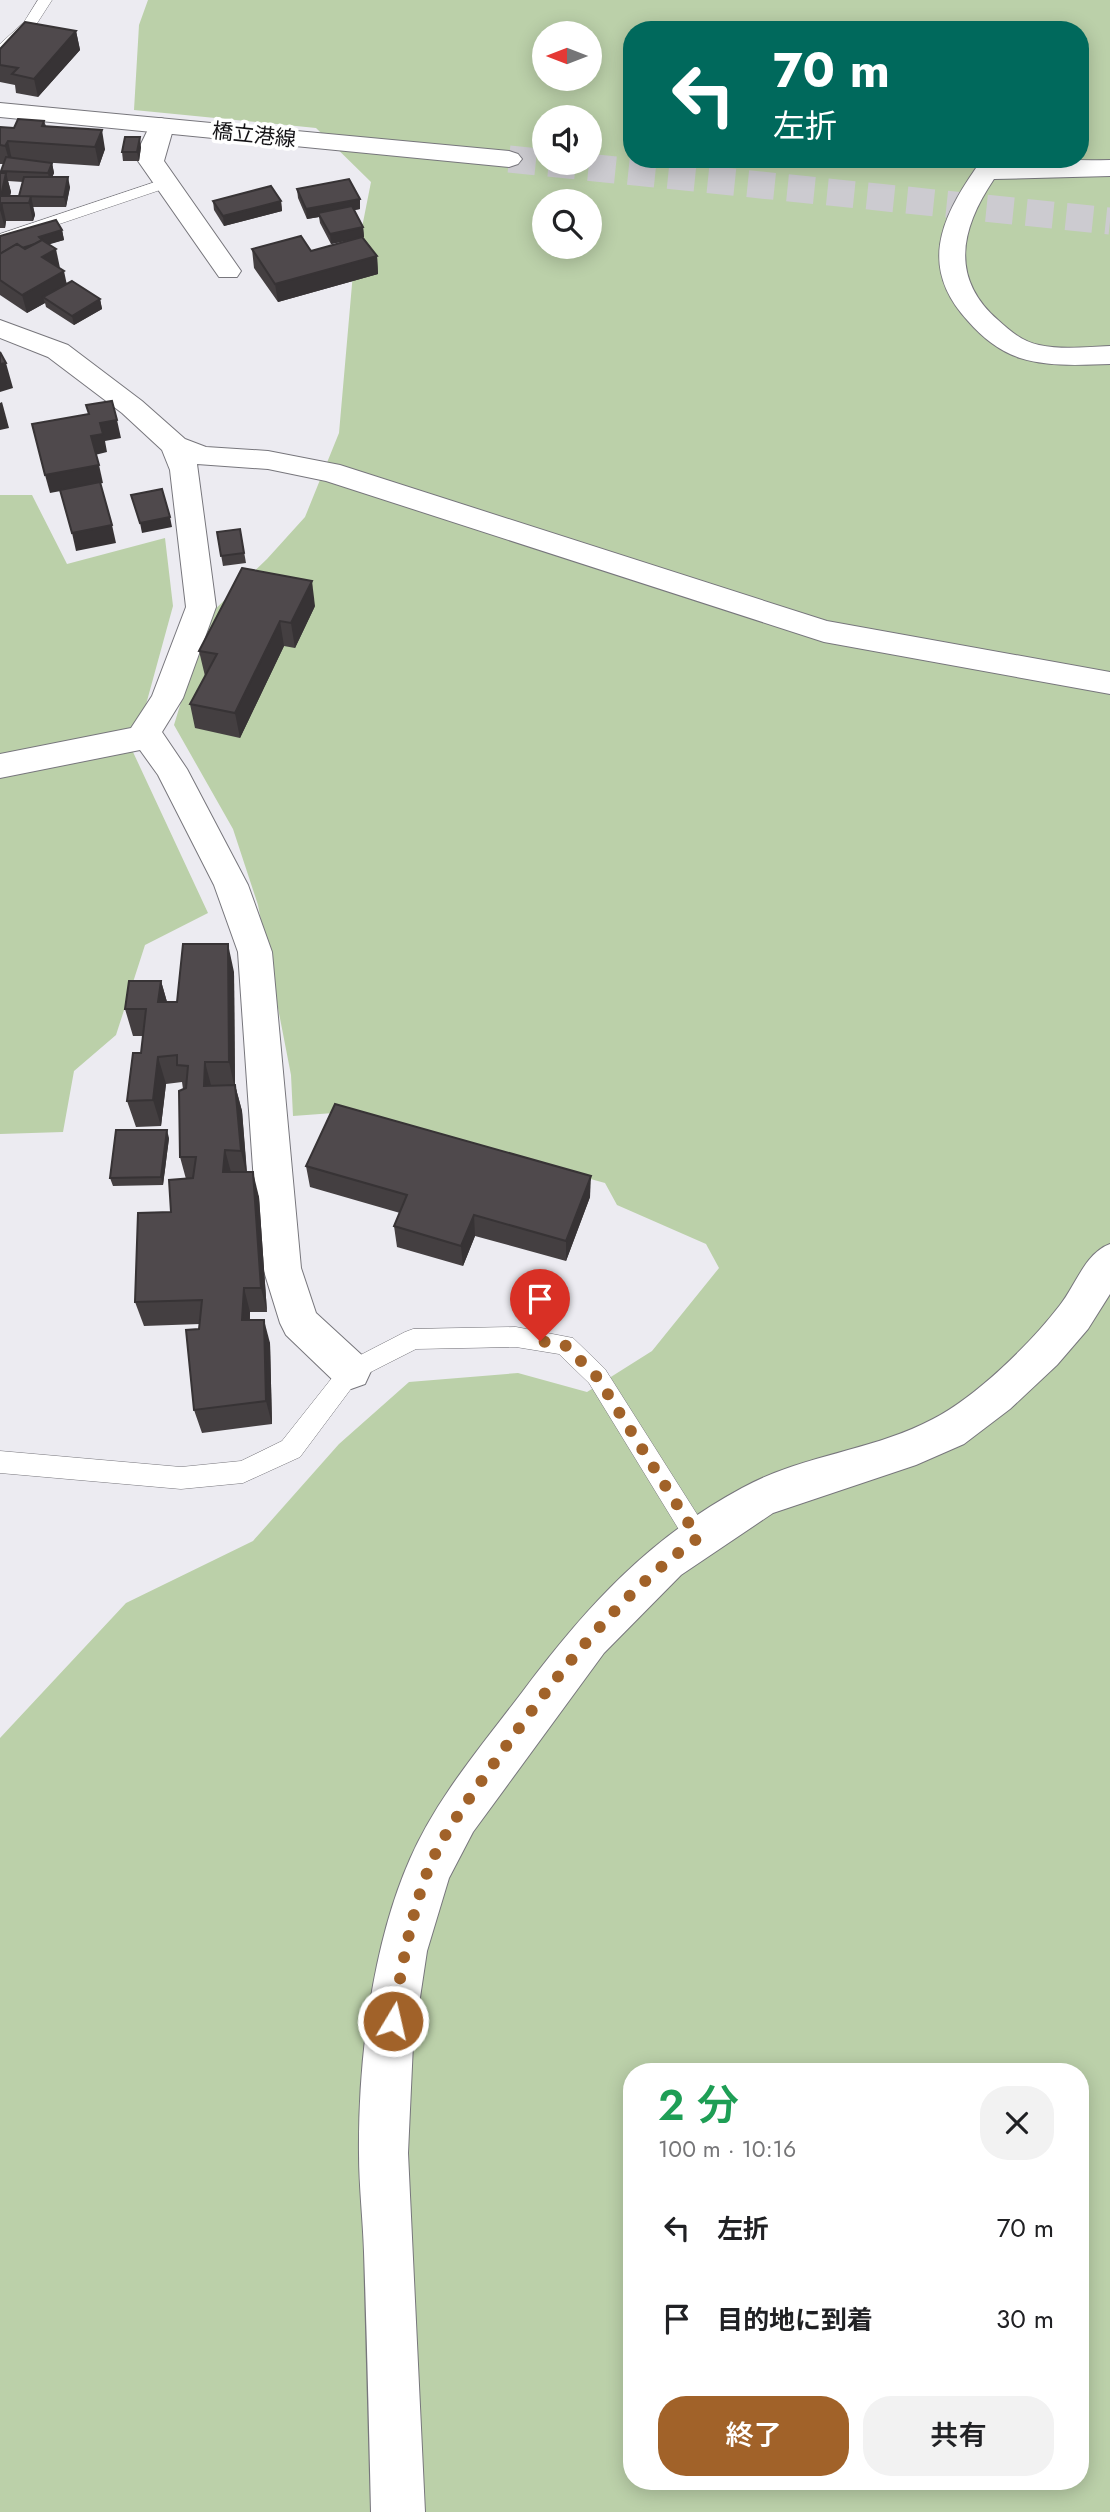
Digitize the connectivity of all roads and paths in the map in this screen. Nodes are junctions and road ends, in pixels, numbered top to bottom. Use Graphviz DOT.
graph roads {
  1 [pos="45,0"];
  2 [pos="0,52"];
  3 [pos="0,110"];
  4 [pos="161,126"];
  5 [pos="509,159"];
  6 [pos="1110,168"];
  7 [pos="164,184"];
  8 [pos="0,239"];
  9 [pos="228,271"];
  10 [pos="0,328"];
  11 [pos="1110,355"];
  12 [pos="175,446"];
  13 [pos="1110,683"];
  14 [pos="145,733"];
  15 [pos="0,766"];
  16 [pos="1110,1261"];
  17 [pos="351,1371"];
  18 [pos="0,1462"];
  19 [pos="698,1538"];
  20 [pos="398,2512"];
  1 -- 2 [label="lane"];
  3 -- 4 [label="street, 橋立港線"];
  4 -- 5 [label="street, 橋立港線"];
  4 -- 7 [label="street"];
  6 -- 11 [label="street"];
  7 -- 8 [label="lane"];
  7 -- 9 [label="street"];
  10 -- 12 [label="street"];
  12 -- 13 [label="street"];
  12 -- 14 [label="street"];
  14 -- 15 [label="street"];
  14 -- 17 [label="street"];
  16 -- 19 [label="street"];
  17 -- 18 [label="lane"];
  17 -- 19 [label="lane"];
  19 -- 20 [label="street"];
}
